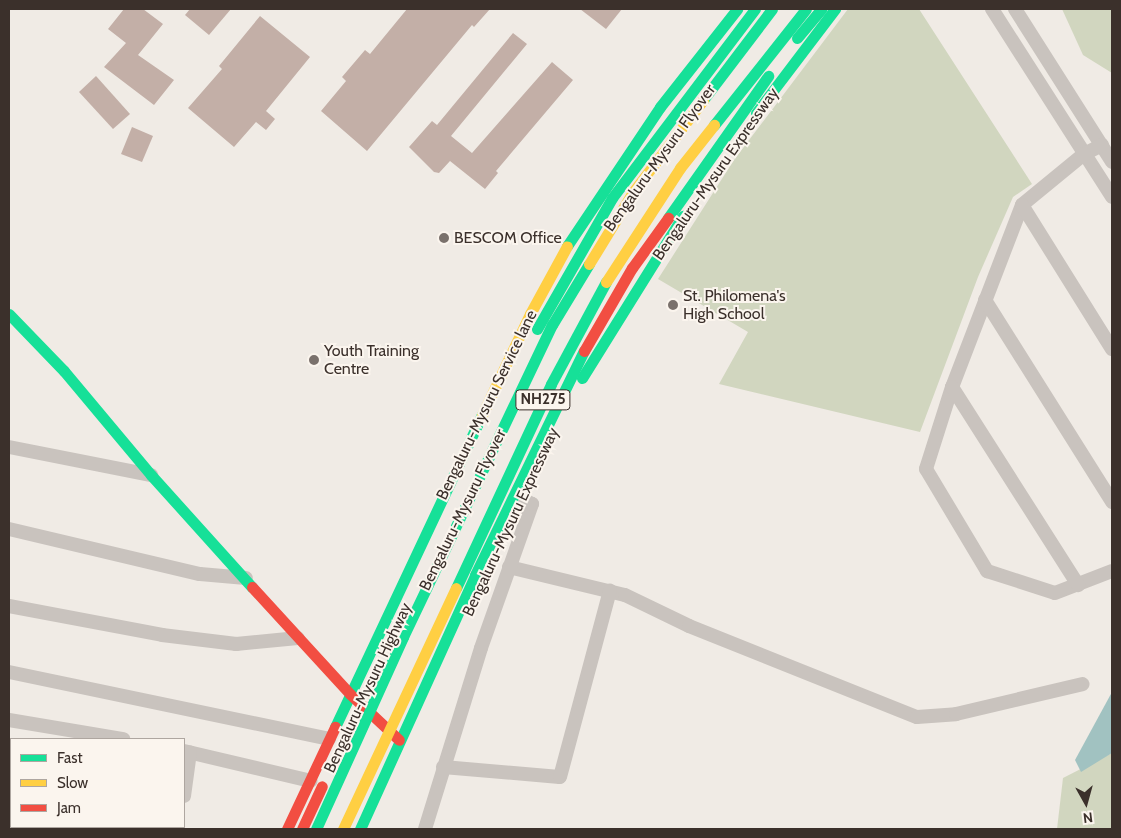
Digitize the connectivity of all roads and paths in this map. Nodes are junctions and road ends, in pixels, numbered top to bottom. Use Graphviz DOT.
graph roads {
  1 [pos="737,9"];
  2 [pos="755,9"];
  3 [pos="772,9"];
  4 [pos="806,9"];
  5 [pos="821,9"];
  6 [pos="835,9"];
  7 [pos="992,9"];
  8 [pos="1016,9"];
  9 [pos="660,107"];
  10 [pos="672,116"];
  11 [pos="1102,145"];
  12 [pos="722,149"];
  13 [pos="1084,154"];
  14 [pos="1112,162"];
  15 [pos="1112,196"];
  16 [pos="1022,206"];
  17 [pos="986,300"];
  18 [pos="9,314"];
  19 [pos="1112,349"];
  20 [pos="952,387"];
  21 [pos="9,447"];
  22 [pos="151,475"];
  23 [pos="523,500"];
  24 [pos="1112,502"];
  25 [pos="9,530"];
  26 [pos="509,567"];
  27 [pos="1112,572"];
  28 [pos="246,578"];
  29 [pos="1078,585"];
  30 [pos="610,591"];
  31 [pos="9,606"];
  32 [pos="298,638"];
  33 [pos="9,672"];
  34 [pos="1083,684"];
  35 [pos="350,694"];
  36 [pos="361,704"];
  37 [pos="9,720"];
  38 [pos="117,738"];
  39 [pos="329,739"];
  40 [pos="402,742"];
  41 [pos="187,752"];
  42 [pos="443,767"];
  43 [pos="185,781"];
  44 [pos="311,781"];
  45 [pos="286,829"];
  46 [pos="302,829"];
  47 [pos="316,829"];
  48 [pos="343,829"];
  49 [pos="360,829"];
  50 [pos="368,829"];
  51 [pos="426,829"];
  1 -- 9 [label="main road, Bengaluru-Mysuru Service lane / NH275"];
  2 -- 10 [label="main road, Bengaluru-Mysuru Highway / NH275"];
  3 -- 47 [label="main road, Bengaluru-Mysuru Flyover / NH275, bridge"];
  4 -- 48 [label="main road, Bengaluru-Mysuru Expressway / NH275, bridge"];
  5 -- 12 [label="main road, Bengaluru-Mysuru Expressway / NH275"];
  6 -- 12 [label="main road, Bengaluru-Mysuru Expressway / NH275"];
  7 -- 13 [label="street"];
  8 -- 11 [label="street"];
  9 -- 10 [label="main road"];
  9 -- 35 [label="main road, Bengaluru-Mysuru Service lane / NH275"];
  10 -- 12 [label="main road"];
  10 -- 36 [label="main road, Bengaluru-Mysuru Highway / NH275"];
  11 -- 13 [label="street"];
  11 -- 14 [label="street"];
  12 -- 23 [label="main road, Bengaluru-Mysuru Expressway / NH275"];
  12 -- 40 [label="main road, Bengaluru-Mysuru Expressway / NH275"];
  13 -- 15 [label="street"];
  13 -- 16 [label="street"];
  16 -- 17 [label="street"];
  16 -- 19 [label="street"];
  17 -- 20 [label="street"];
  17 -- 24 [label="street"];
  18 -- 22 [label="main road"];
  20 -- 29 [label="street"];
  20 -- 29 [label="street"];
  21 -- 22 [label="street"];
  22 -- 28 [label="main road"];
  23 -- 26 [label="street"];
  23 -- 50 [label="main road, Bengaluru-Mysuru Expressway / NH275"];
  25 -- 28 [label="street"];
  26 -- 30 [label="street"];
  26 -- 42 [label="street"];
  27 -- 29 [label="street"];
  28 -- 32 [label="main road"];
  30 -- 34 [label="street"];
  30 -- 42 [label="street"];
  31 -- 32 [label="street"];
  32 -- 35 [label="main road"];
  33 -- 39 [label="street"];
  35 -- 36 [label="main road"];
  35 -- 39 [label="main road, Bengaluru-Mysuru Service lane / NH275"];
  36 -- 40 [label="main road"];
  36 -- 46 [label="main road, Bengaluru-Mysuru Highway / NH275"];
  37 -- 38 [label="street"];
  39 -- 44 [label="main road, Bengaluru-Mysuru Service lane / NH275"];
  40 -- 49 [label="main road, Bengaluru-Mysuru Expressway / NH275"];
  41 -- 43 [label="street"];
  41 -- 44 [label="street"];
  42 -- 51 [label="street"];
  44 -- 45 [label="main road, Bengaluru-Mysuru Service lane / NH275"];
}
